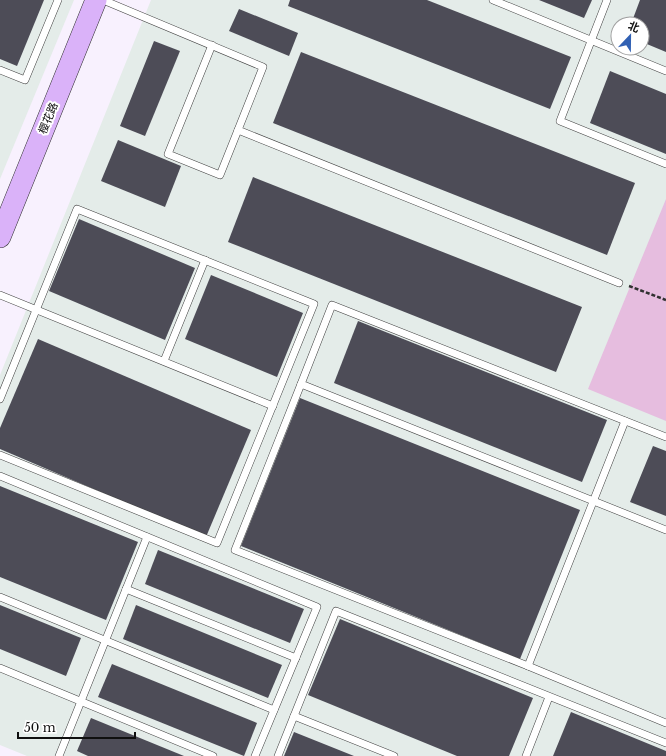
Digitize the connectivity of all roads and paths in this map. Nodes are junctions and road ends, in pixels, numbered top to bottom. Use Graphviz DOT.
graph roads {
  1 [pos="58,0"];
  2 [pos="96,0"];
  3 [pos="103,0"];
  4 [pos="493,0"];
  5 [pos="607,0"];
  6 [pos="591,40"];
  7 [pos="212,45"];
  8 [pos="0,70"];
  9 [pos="666,71"];
  10 [pos="238,130"];
  11 [pos="666,164"];
  12 [pos="0,237"];
  13 [pos="205,260"];
  14 [pos="619,283"];
  15 [pos="0,295"];
  16 [pos="666,300"];
  17 [pos="36,309"];
  18 [pos="164,361"];
  19 [pos="301,384"];
  20 [pos="0,399"];
  21 [pos="273,406"];
  22 [pos="625,421"];
  23 [pos="666,438"];
  24 [pos="0,455"];
  25 [pos="0,476"];
  26 [pos="594,501"];
  27 [pos="666,530"];
  28 [pos="147,537"];
  29 [pos="126,589"];
  30 [pos="0,597"];
  31 [pos="105,640"];
  32 [pos="296,658"];
  33 [pos="528,666"];
  34 [pos="0,668"];
  35 [pos="549,697"];
  36 [pos="81,701"];
  37 [pos="274,710"];
  38 [pos="294,716"];
  39 [pos="666,723"];
  40 [pos="666,743"];
  41 [pos="59,754"];
  42 [pos="68,756"];
  43 [pos="212,756"];
  44 [pos="255,756"];
  45 [pos="278,756"];
  46 [pos="394,756"];
  47 [pos="526,756"];
  1 -- 8 [label="lane"];
  2 -- 12 [label="street, 樱花路"];
  3 -- 7 [label="lane"];
  4 -- 6 [label="lane"];
  5 -- 6 [label="lane"];
  6 -- 9 [label="lane"];
  6 -- 11 [label="lane"];
  7 -- 10 [label="lane"];
  7 -- 10 [label="lane"];
  10 -- 14 [label="lane"];
  13 -- 17 [label="lane"];
  13 -- 18 [label="lane"];
  13 -- 21 [label="lane"];
  14 -- 16 [label="path"];
  15 -- 17 [label="lane"];
  17 -- 18 [label="lane"];
  17 -- 20 [label="lane"];
  18 -- 21 [label="lane"];
  19 -- 22 [label="lane"];
  19 -- 26 [label="lane"];
  19 -- 33 [label="lane"];
  21 -- 24 [label="lane"];
  22 -- 23 [label="lane"];
  22 -- 26 [label="lane"];
  25 -- 28 [label="lane"];
  26 -- 27 [label="lane"];
  26 -- 33 [label="lane"];
  28 -- 29 [label="lane"];
  28 -- 32 [label="lane"];
  29 -- 31 [label="lane"];
  29 -- 32 [label="lane"];
  30 -- 31 [label="lane"];
  31 -- 36 [label="lane"];
  31 -- 37 [label="lane"];
  32 -- 37 [label="lane"];
  33 -- 39 [label="lane"];
  34 -- 36 [label="lane"];
  35 -- 38 [label="lane"];
  35 -- 40 [label="lane"];
  35 -- 47 [label="lane"];
  36 -- 41 [label="lane"];
  36 -- 43 [label="lane"];
  37 -- 44 [label="lane"];
  38 -- 45 [label="lane"];
  38 -- 46 [label="lane"];
  41 -- 42 [label="lane"];
}
